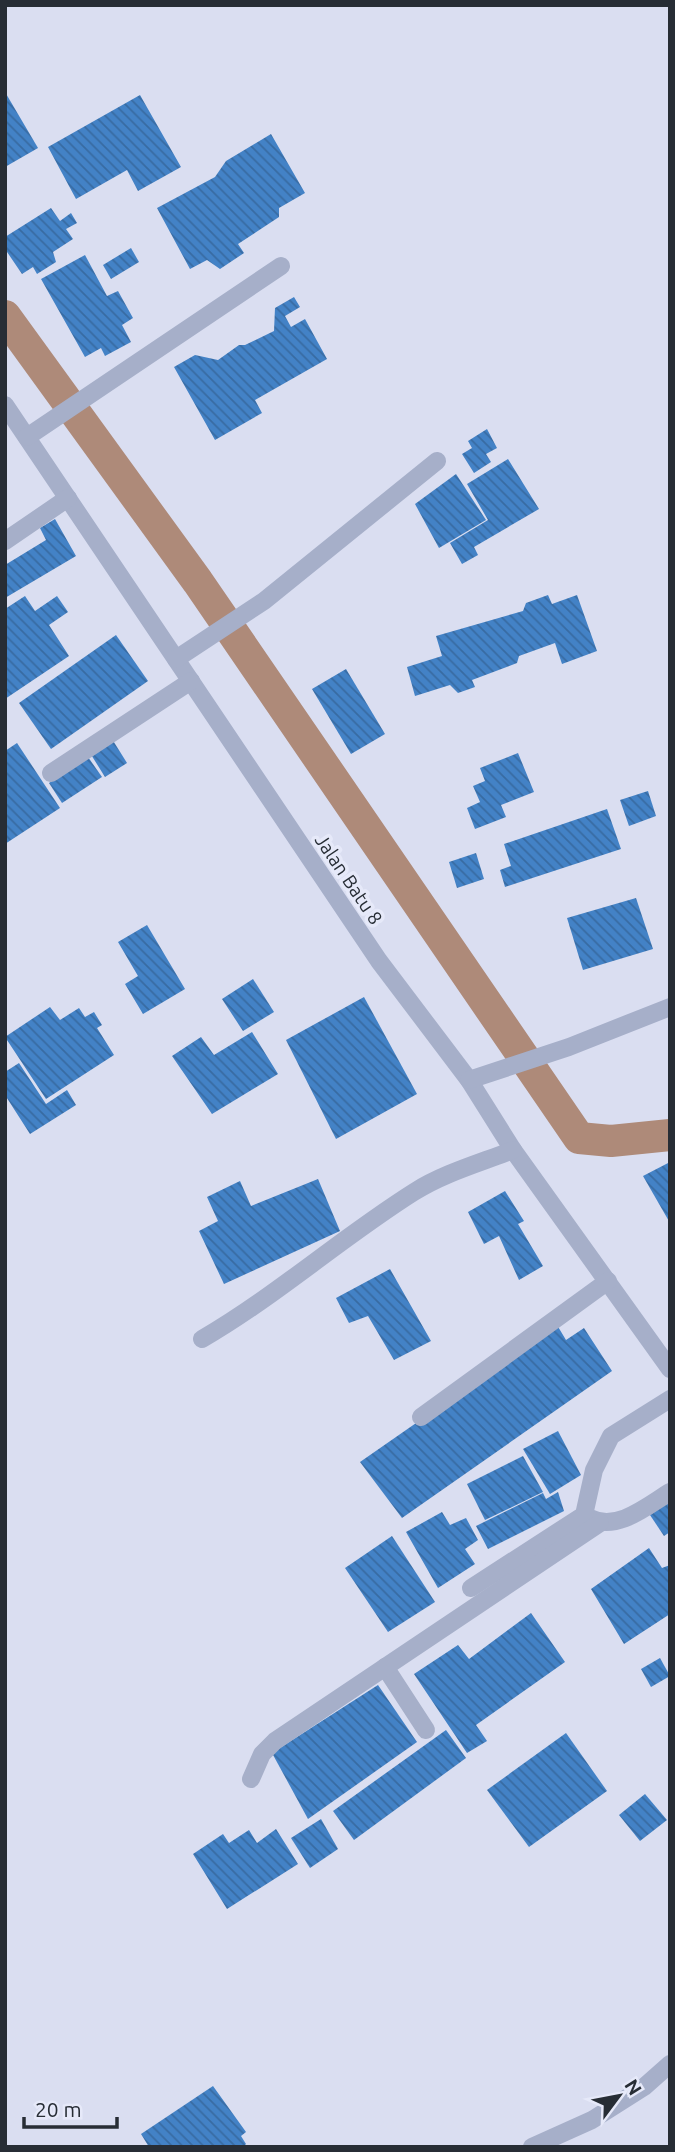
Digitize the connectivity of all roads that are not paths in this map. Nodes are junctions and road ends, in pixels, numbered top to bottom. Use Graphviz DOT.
graph roads {
  1 [pos="281,266"];
  2 [pos="5,405"];
  3 [pos="27,437"];
  4 [pos="437,461"];
  5 [pos="68,498"];
  6 [pos="5,541"];
  7 [pos="176,659"];
  8 [pos="191,681"];
  9 [pos="51,773"];
  10 [pos="670,1007"];
  11 [pos="468,1080"];
  12 [pos="513,1150"];
  13 [pos="608,1281"];
  14 [pos="202,1339"];
  15 [pos="670,1369"];
  16 [pos="670,1399"];
  17 [pos="421,1417"];
  18 [pos="670,1492"];
  19 [pos="592,1519"];
  20 [pos="471,1588"];
  21 [pos="385,1667"];
  22 [pos="426,1730"];
  23 [pos="251,1779"];
  24 [pos="670,2064"];
  25 [pos="532,2147"];
  1 -- 3 [label="street"];
  2 -- 3 [label="street, Jalan Batu 8"];
  3 -- 5 [label="street, Jalan Batu 8"];
  4 -- 7 [label="street"];
  5 -- 6 [label="street"];
  5 -- 7 [label="street, Jalan Batu 8"];
  7 -- 8 [label="street, Jalan Batu 8"];
  8 -- 9 [label="street"];
  8 -- 11 [label="street, Jalan Batu 8"];
  10 -- 11 [label="street"];
  11 -- 12 [label="street, Jalan Batu 8"];
  12 -- 13 [label="street, Jalan Batu 8"];
  12 -- 14 [label="street"];
  13 -- 15 [label="street, Jalan Batu 8"];
  13 -- 17 [label="street"];
  16 -- 19 [label="street"];
  18 -- 19 [label="street"];
  19 -- 20 [label="street"];
  19 -- 21 [label="street"];
  21 -- 22 [label="street"];
  21 -- 23 [label="street"];
  24 -- 25 [label="street"];
}
